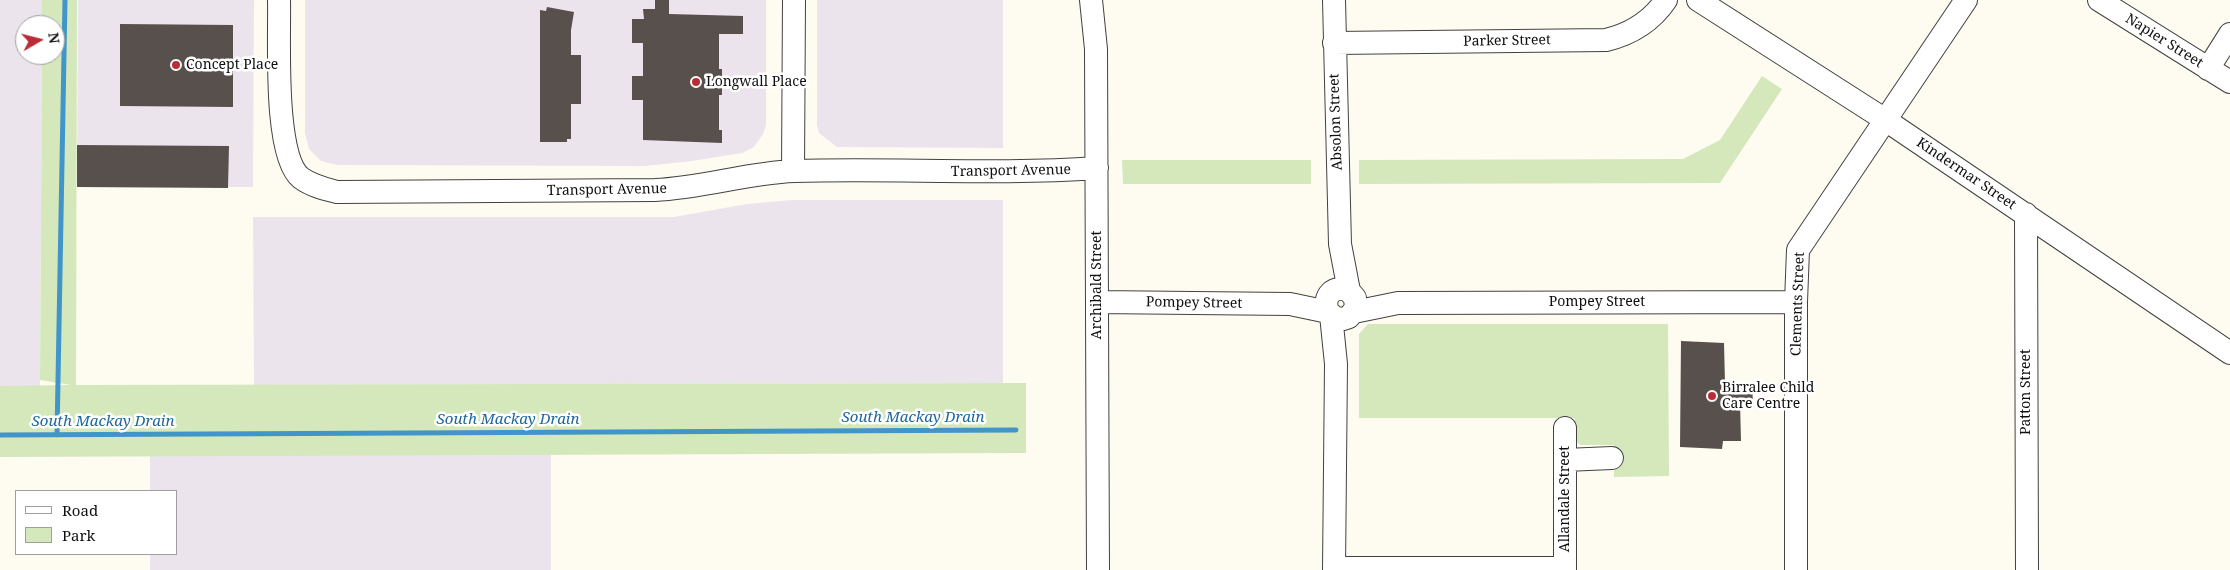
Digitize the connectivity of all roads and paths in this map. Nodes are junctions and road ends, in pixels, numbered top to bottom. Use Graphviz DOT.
graph roads {
  1 [pos="280,0"];
  2 [pos="794,0"];
  3 [pos="1091,0"];
  4 [pos="1334,0"];
  5 [pos="1666,0"];
  6 [pos="1698,0"];
  7 [pos="1966,0"];
  8 [pos="2099,0"];
  9 [pos="2230,34"];
  10 [pos="1334,43"];
  11 [pos="2208,69"];
  12 [pos="2230,82"];
  13 [pos="1884,119"];
  14 [pos="1097,168"];
  15 [pos="793,171"];
  16 [pos="2026,214"];
  17 [pos="1097,302"];
  18 [pos="1796,302"];
  19 [pos="1340,303"];
  20 [pos="2230,353"];
  21 [pos="1565,428"];
  22 [pos="1612,458"];
  23 [pos="1566,460"];
  24 [pos="1334,569"];
  25 [pos="1565,569"];
  26 [pos="1098,570"];
  27 [pos="1796,570"];
  28 [pos="2026,570"];
  1 -- 15 [label="street, Transport Avenue"];
  2 -- 15 [label="street"];
  3 -- 14 [label="street, Archibald Street"];
  4 -- 10 [label="street, Absolon Street"];
  5 -- 10 [label="street, Parker Street"];
  6 -- 13 [label="street, Kindermar Street"];
  7 -- 13 [label="street, Clements Street"];
  8 -- 11 [label="street, Napier Street"];
  9 -- 11 [label="street"];
  10 -- 19 [label="street, Absolon Street"];
  11 -- 12 [label="street, Napier Street"];
  13 -- 16 [label="street, Kindermar Street"];
  13 -- 18 [label="street, Clements Street"];
  14 -- 15 [label="street, Transport Avenue"];
  14 -- 17 [label="street, Archibald Street"];
  16 -- 20 [label="street, Kindermar Street"];
  16 -- 28 [label="street, Patton Street"];
  17 -- 19 [label="street, Pompey Street"];
  17 -- 26 [label="street, Archibald Street"];
  18 -- 19 [label="street, Pompey Street"];
  18 -- 27 [label="street, Clements Street"];
  19 -- 24 [label="street, Absolon Street"];
  21 -- 23 [label="street, Allandale Street"];
  22 -- 23 [label="street"];
  23 -- 25 [label="street, Allandale Street"];
  24 -- 25 [label="street"];
}
